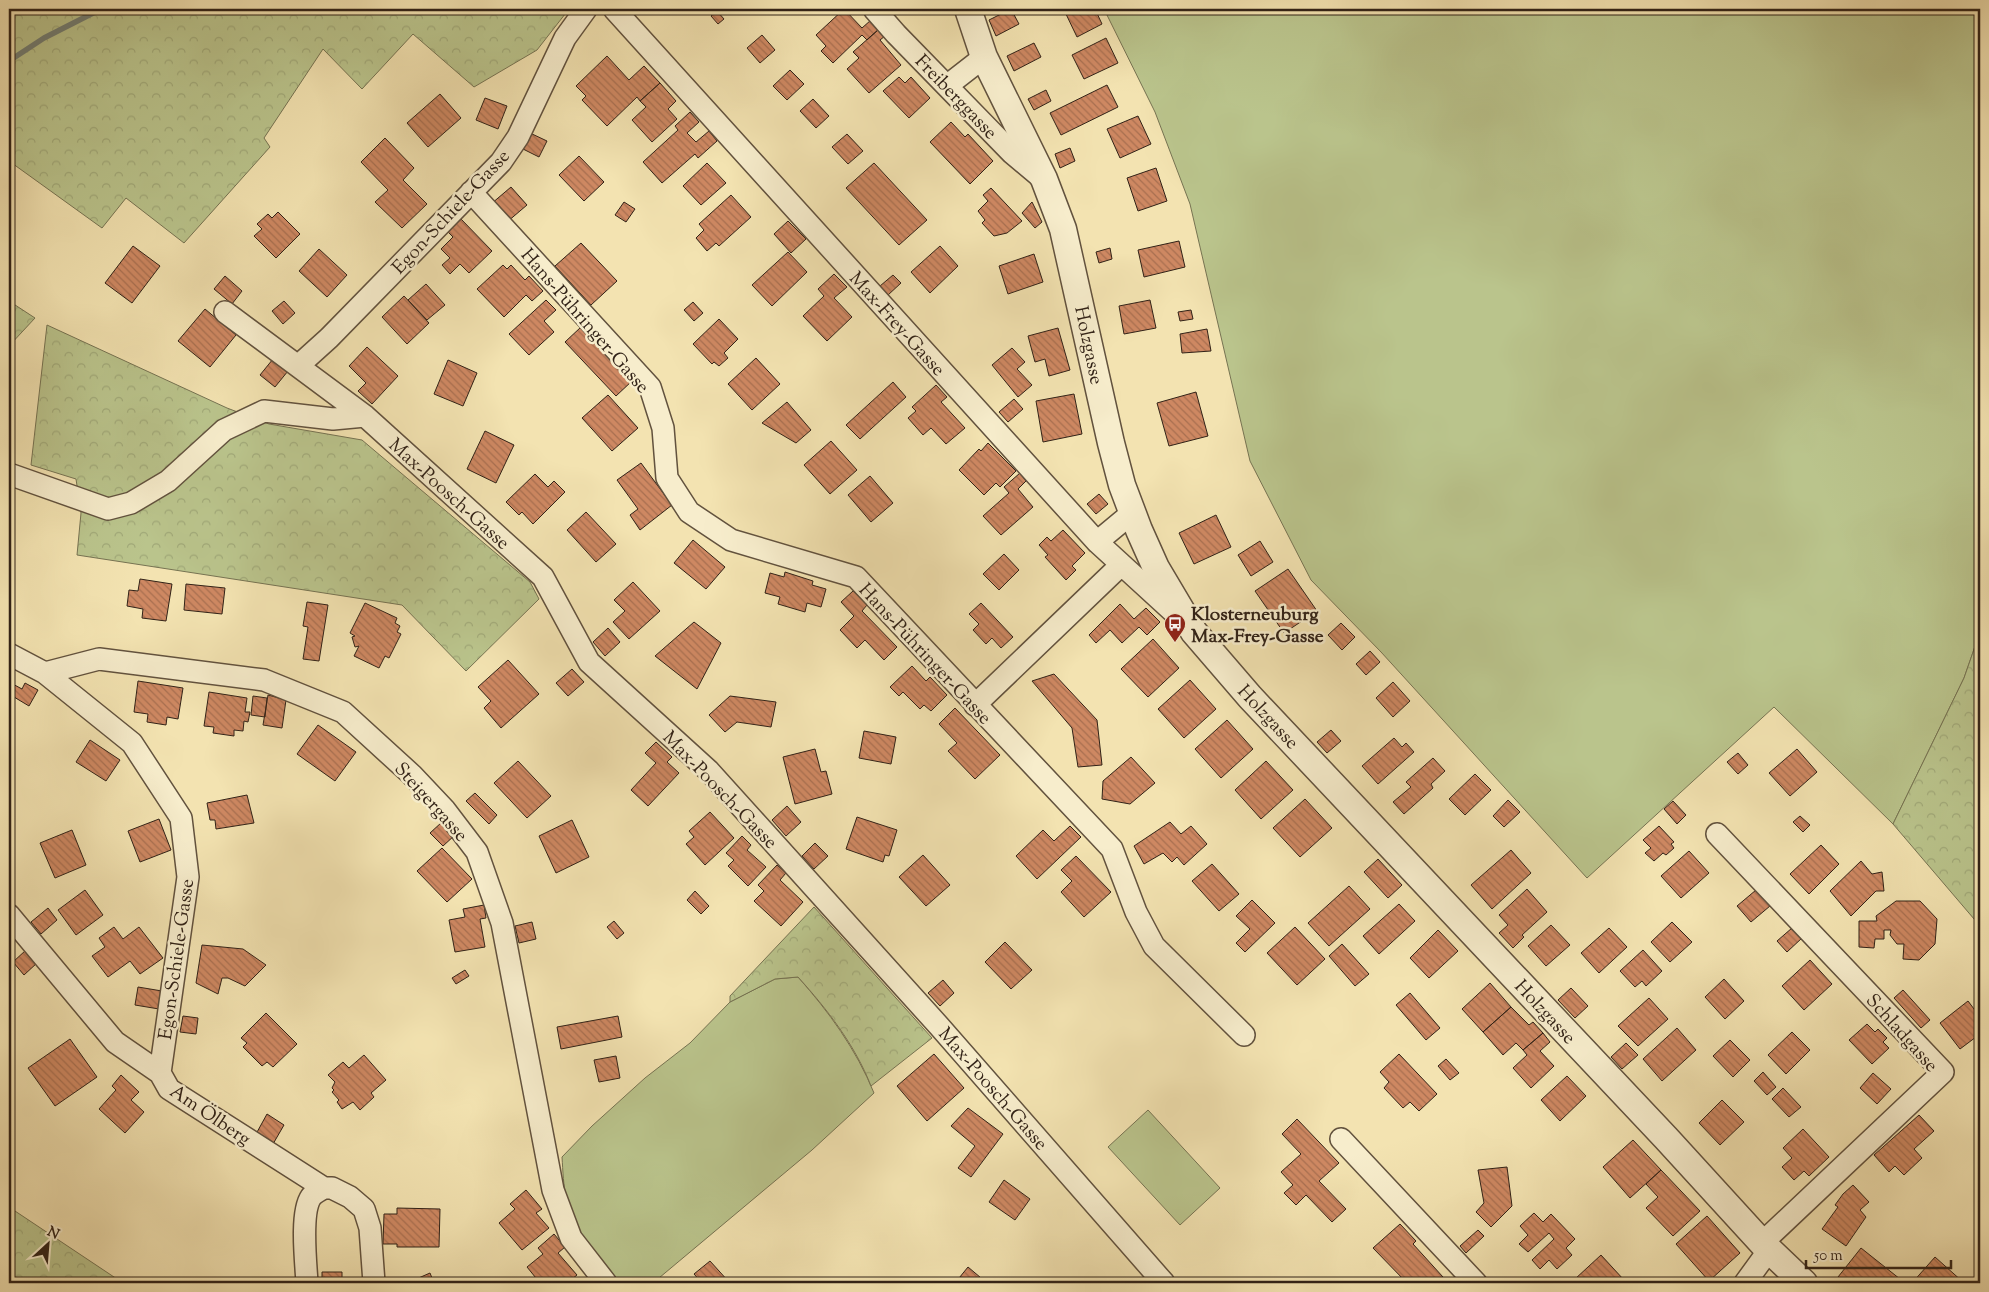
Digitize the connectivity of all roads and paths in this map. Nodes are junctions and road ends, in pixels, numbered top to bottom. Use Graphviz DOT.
graph roads {
  1 [pos="586,9"];
  2 [pos="614,9"];
  3 [pos="874,9"];
  4 [pos="968,9"];
  5 [pos="984,57"];
  6 [pos="948,85"];
  7 [pos="1044,179"];
  8 [pos="471,192"];
  9 [pos="226,312"];
  10 [pos="298,366"];
  11 [pos="365,416"];
  12 [pos="9,474"];
  13 [pos="1132,513"];
  14 [pos="1097,542"];
  15 [pos="1121,565"];
  16 [pos="1191,628"];
  17 [pos="9,654"];
  18 [pos="45,673"];
  19 [pos="974,705"];
  20 [pos="1717,834"];
  21 [pos="9,915"];
  22 [pos="1244,1035"];
  23 [pos="160,1073"];
  24 [pos="1342,1139"];
  25 [pos="324,1188"];
  26 [pos="1765,1246"];
  27 [pos="307,1283"];
  28 [pos="374,1283"];
  29 [pos="606,1283"];
  30 [pos="1164,1283"];
  31 [pos="1476,1283"];
  32 [pos="1744,1283"];
  33 [pos="1804,1283"];
  1 -- 8 [label="street, Egon-Schiele-Gasse"];
  2 -- 14 [label="street, Max-Frey-Gasse"];
  3 -- 6 [label="street, Freiberggasse"];
  4 -- 5 [label="street, Holzgasse"];
  5 -- 6 [label="street"];
  5 -- 7 [label="street, Holzgasse"];
  6 -- 7 [label="street, Freiberggasse"];
  7 -- 13 [label="street, Holzgasse"];
  8 -- 10 [label="street, Egon-Schiele-Gasse"];
  8 -- 19 [label="street, Hans-Pühringer-Gasse"];
  9 -- 10 [label="street, Max-Poosch-Gasse"];
  10 -- 11 [label="street, Max-Poosch-Gasse"];
  11 -- 12 [label="street"];
  11 -- 30 [label="street, Max-Poosch-Gasse"];
  13 -- 14 [label="street"];
  13 -- 16 [label="street, Holzgasse"];
  14 -- 15 [label="street, Max-Frey-Gasse"];
  15 -- 16 [label="street, Max-Frey-Gasse"];
  15 -- 19 [label="street"];
  16 -- 26 [label="street, Holzgasse"];
  17 -- 18 [label="street, Egon-Schiele-Gasse"];
  18 -- 23 [label="street, Egon-Schiele-Gasse"];
  18 -- 29 [label="street, Steigergasse"];
  19 -- 22 [label="street, Hans-Pühringer-Gasse"];
  20 -- 26 [label="street, Schladgasse"];
  21 -- 23 [label="street, Am Ölberg"];
  23 -- 25 [label="street, Am Ölberg"];
  24 -- 31 [label="street"];
  25 -- 27 [label="street"];
  25 -- 28 [label="street, Am Ölberg"];
  26 -- 32 [label="street"];
  26 -- 33 [label="street, Holzgasse"];
}
